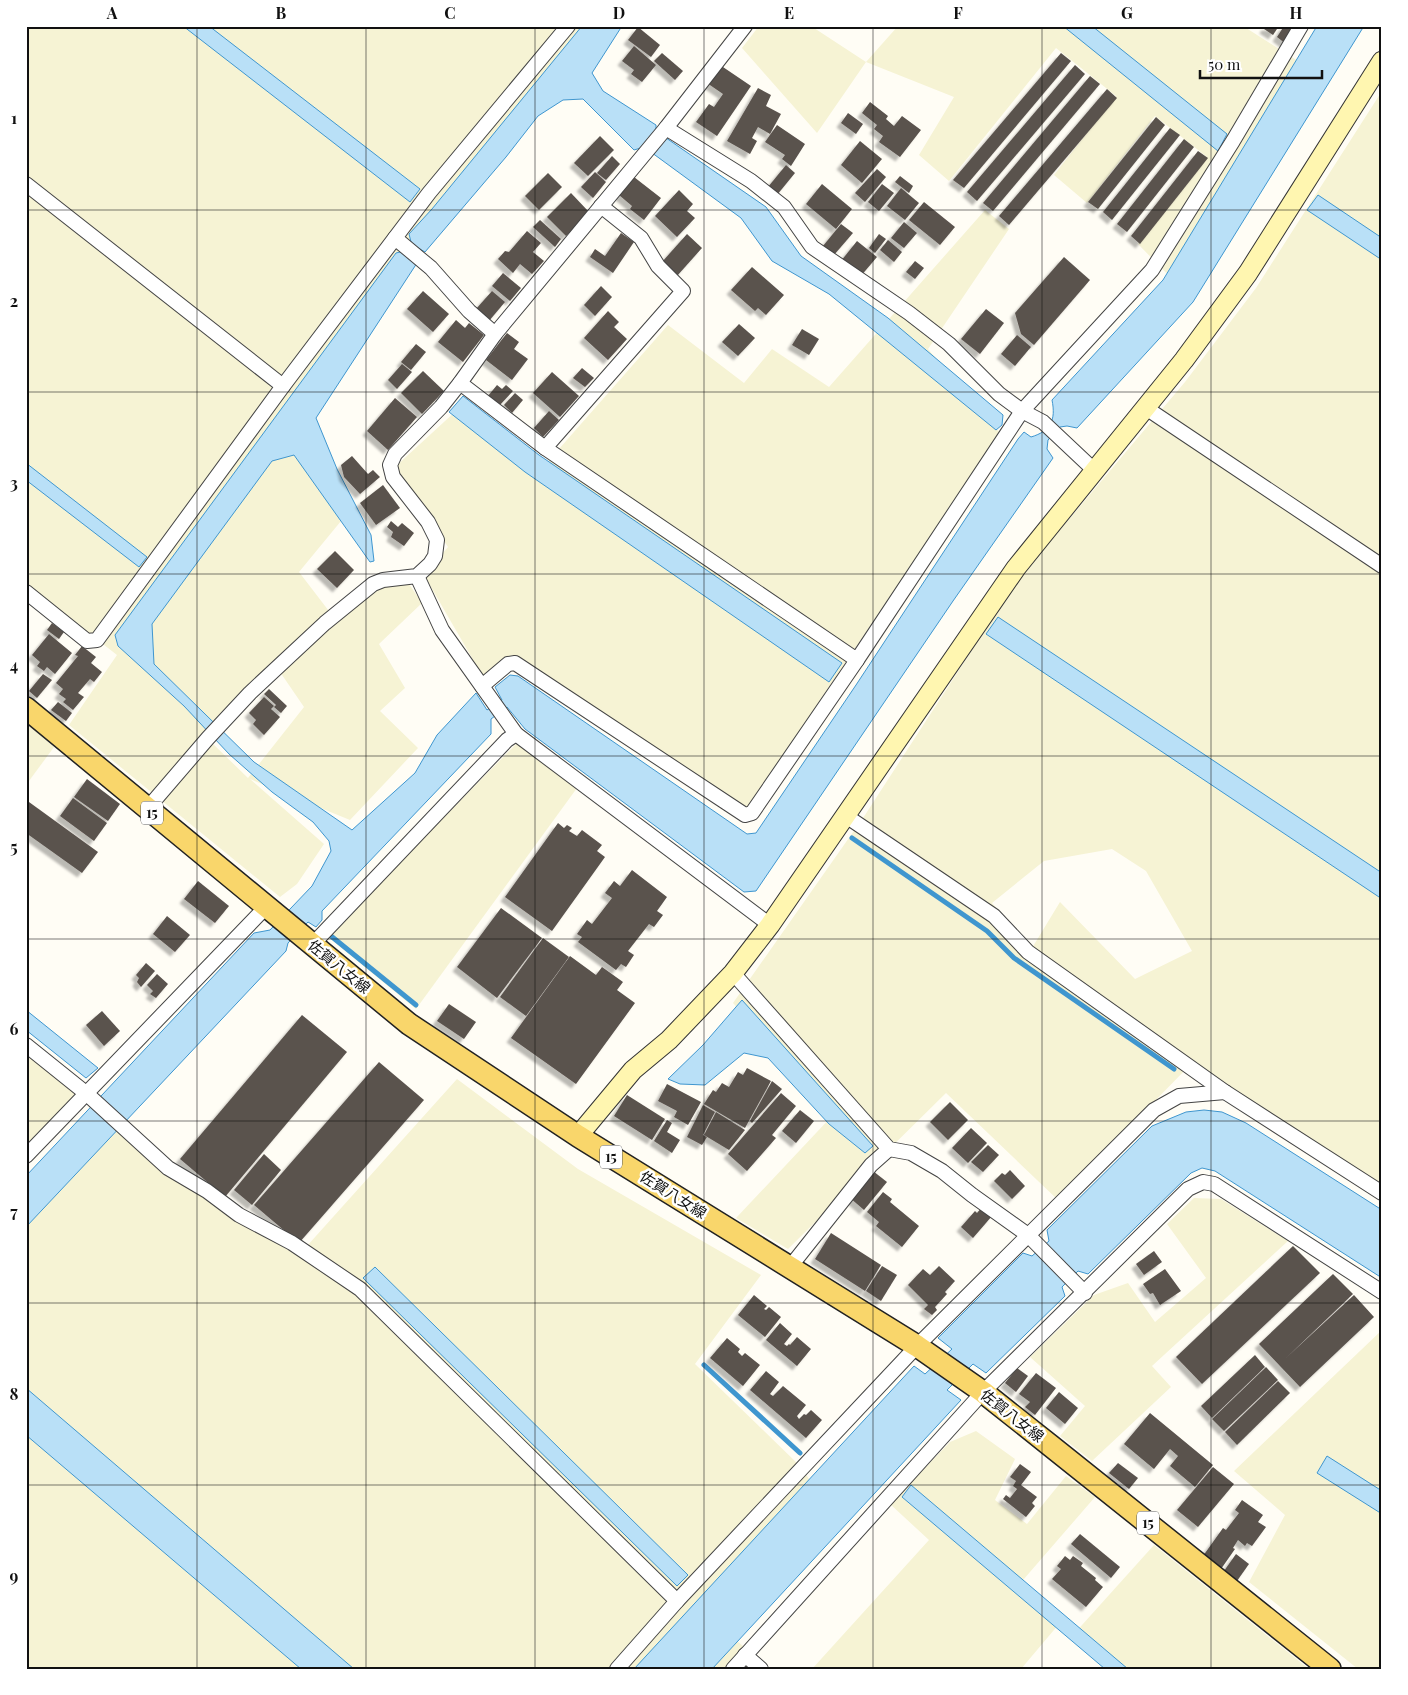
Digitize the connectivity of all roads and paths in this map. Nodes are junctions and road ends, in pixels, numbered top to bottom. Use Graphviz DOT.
graph roads {
  1 [pos="568,26"];
  2 [pos="745,26"];
  3 [pos="1302,26"];
  4 [pos="1382,61"];
  5 [pos="665,130"];
  6 [pos="26,184"];
  7 [pos="601,206"];
  8 [pos="404,246"];
  9 [pos="495,334"];
  10 [pos="460,383"];
  11 [pos="283,386"];
  12 [pos="1146,408"];
  13 [pos="1022,411"];
  14 [pos="545,448"];
  15 [pos="1094,470"];
  16 [pos="1382,566"];
  17 [pos="417,576"];
  18 [pos="26,592"];
  19 [pos="857,660"];
  20 [pos="482,686"];
  21 [pos="26,708"];
  22 [pos="516,734"];
  23 [pos="147,809"];
  24 [pos="846,816"];
  25 [pos="272,912"];
  26 [pos="770,925"];
  27 [pos="307,940"];
  28 [pos="733,974"];
  29 [pos="26,1044"];
  30 [pos="1226,1092"];
  31 [pos="87,1094"];
  32 [pos="578,1136"];
  33 [pos="889,1149"];
  34 [pos="26,1156"];
  35 [pos="1382,1193"];
  36 [pos="1028,1235"];
  37 [pos="790,1267"];
  38 [pos="1382,1292"];
  39 [pos="1085,1293"];
  40 [pos="917,1346"];
  41 [pos="983,1392"];
  42 [pos="677,1601"];
  43 [pos="745,1656"];
  44 [pos="617,1669"];
  45 [pos="732,1669"];
  46 [pos="761,1669"];
  47 [pos="1330,1669"];
  1 -- 8 [label="street"];
  2 -- 5 [label="street"];
  3 -- 13 [label="street"];
  4 -- 12 [label="street"];
  5 -- 7 [label="street"];
  5 -- 13 [label="street"];
  6 -- 11 [label="street"];
  7 -- 9 [label="street"];
  7 -- 14 [label="street"];
  8 -- 9 [label="street"];
  8 -- 11 [label="street"];
  9 -- 10 [label="street"];
  10 -- 14 [label="street"];
  10 -- 17 [label="street"];
  11 -- 18 [label="street"];
  12 -- 15 [label="street"];
  12 -- 16 [label="street"];
  13 -- 15 [label="street"];
  13 -- 19 [label="street"];
  14 -- 19 [label="street"];
  15 -- 24 [label="street"];
  17 -- 20 [label="street"];
  17 -- 23 [label="street"];
  19 -- 20 [label="street"];
  20 -- 22 [label="street"];
  21 -- 23 [label="main road, 佐賀八女線 / 15"];
  22 -- 26 [label="street"];
  22 -- 27 [label="street"];
  23 -- 25 [label="main road, 佐賀八女線 / 15"];
  24 -- 26 [label="street"];
  24 -- 30 [label="street"];
  25 -- 27 [label="main road, 佐賀八女線 / 15"];
  25 -- 31 [label="street"];
  26 -- 28 [label="street"];
  27 -- 32 [label="main road, 佐賀八女線 / 15"];
  28 -- 32 [label="street"];
  28 -- 33 [label="street"];
  29 -- 31 [label="street"];
  30 -- 35 [label="street"];
  30 -- 36 [label="street"];
  31 -- 34 [label="street"];
  31 -- 42 [label="street"];
  32 -- 37 [label="main road, 佐賀八女線 / 15"];
  33 -- 36 [label="street"];
  33 -- 37 [label="street"];
  36 -- 39 [label="street"];
  36 -- 40 [label="street"];
  37 -- 40 [label="main road, 佐賀八女線 / 15"];
  38 -- 39 [label="street"];
  39 -- 41 [label="street"];
  40 -- 41 [label="main road, 佐賀八女線 / 15"];
  40 -- 42 [label="street"];
  41 -- 43 [label="street"];
  41 -- 47 [label="main road, 佐賀八女線 / 15"];
  42 -- 44 [label="street"];
  43 -- 45 [label="street"];
  43 -- 46 [label="street"];
}
